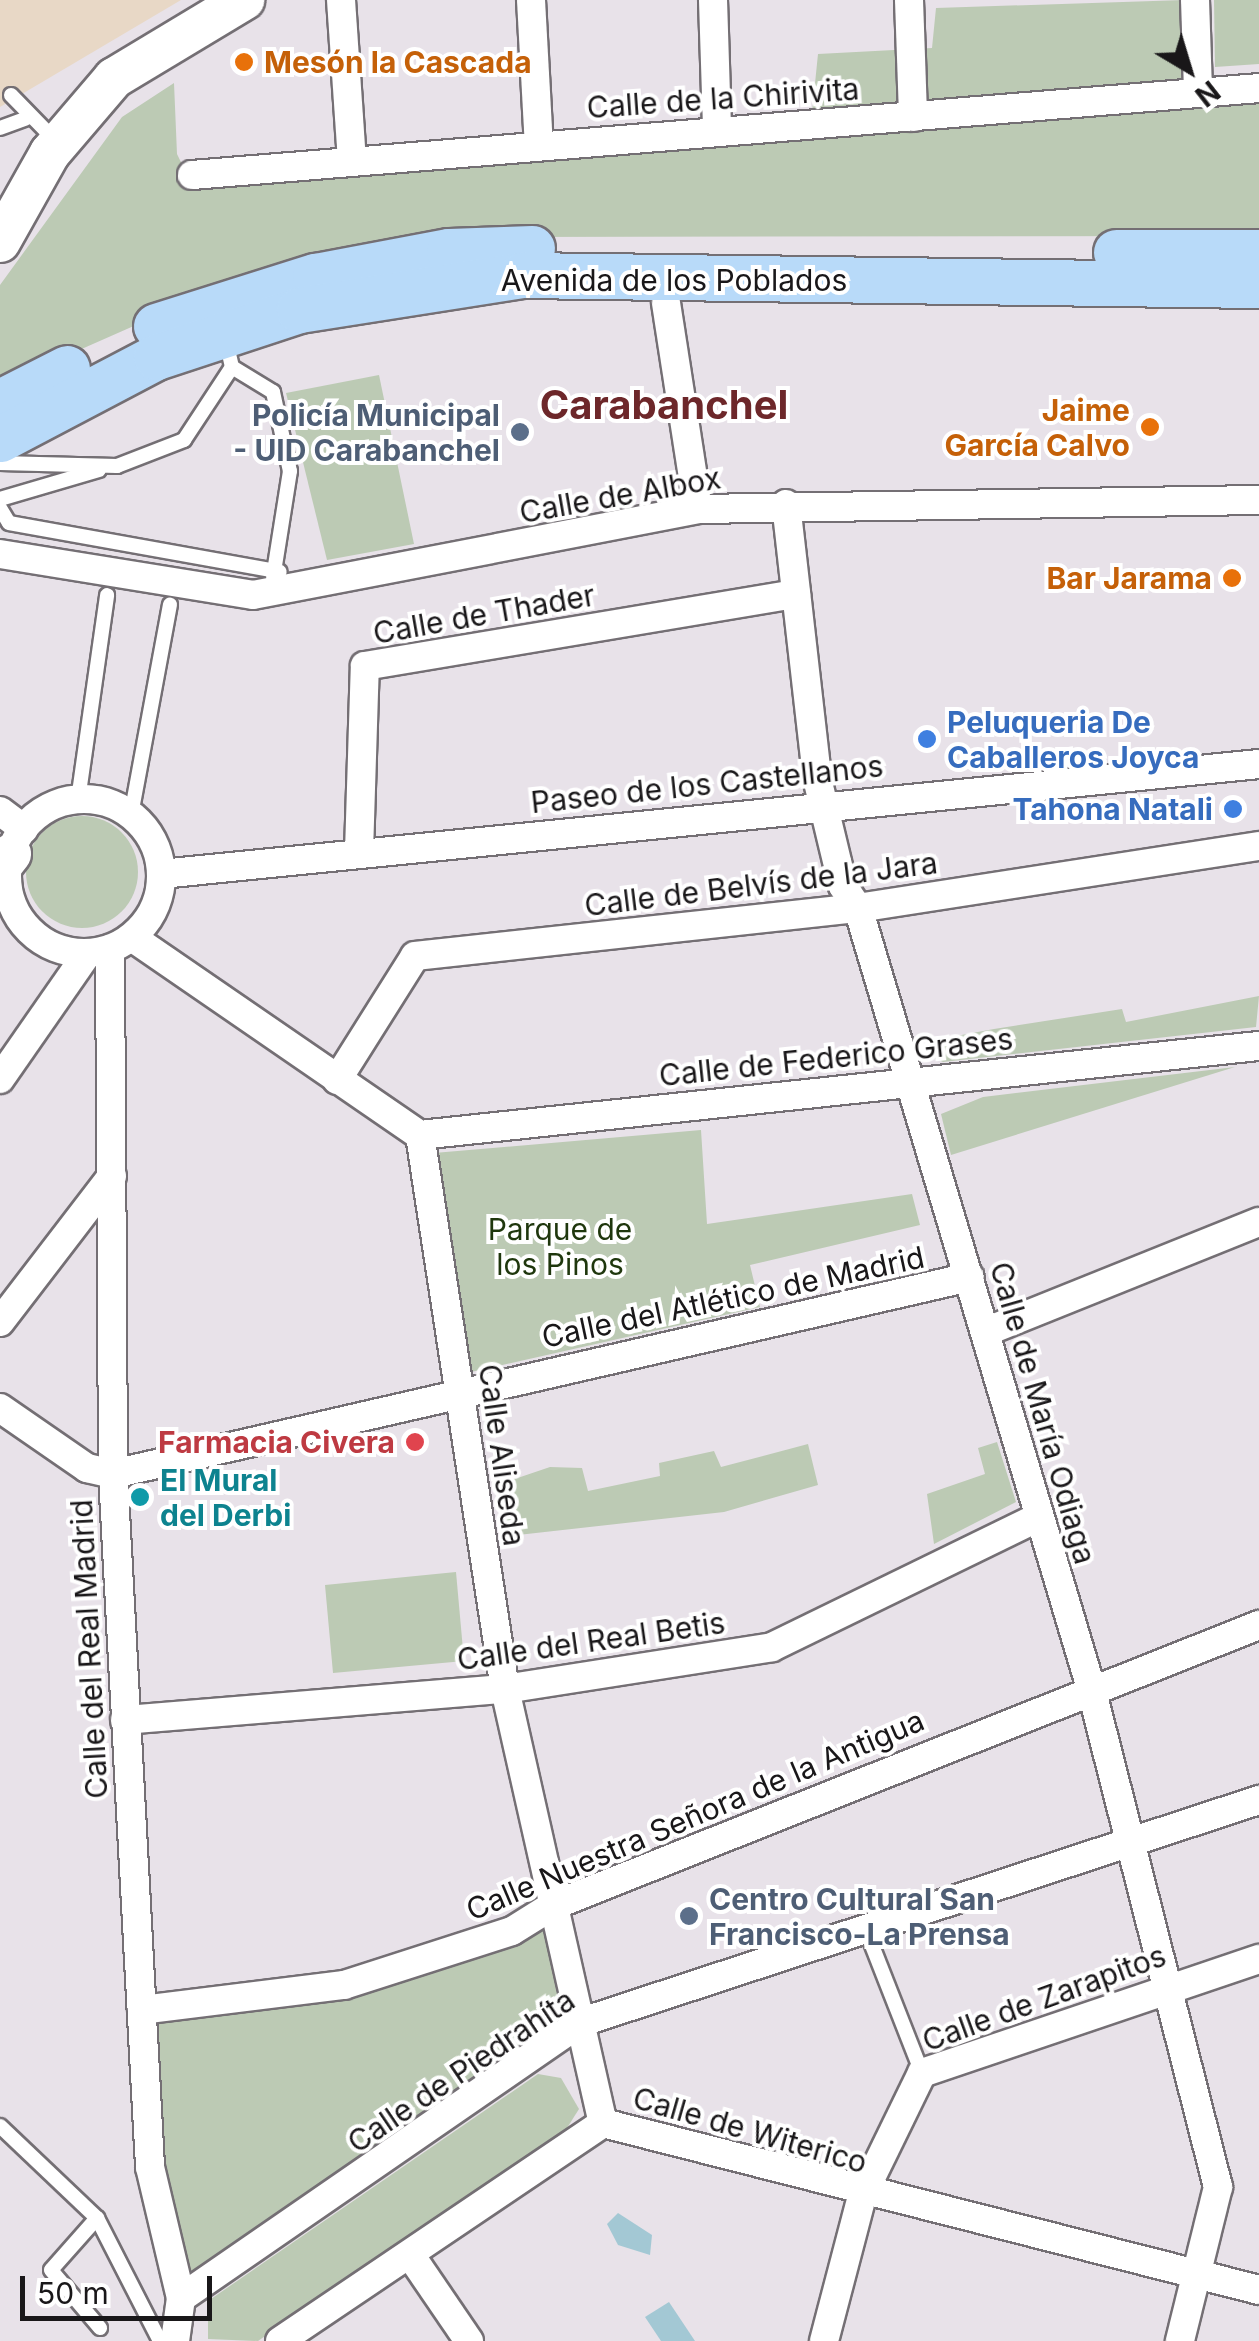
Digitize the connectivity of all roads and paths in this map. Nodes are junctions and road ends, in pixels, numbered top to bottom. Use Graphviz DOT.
graph roads {
  1 [pos="244,0"];
  2 [pos="341,0"];
  3 [pos="530,0"];
  4 [pos="713,0"];
  5 [pos="909,0"];
  6 [pos="1196,0"];
  7 [pos="1259,88"];
  8 [pos="1198,91"];
  9 [pos="11,95"];
  10 [pos="913,117"];
  11 [pos="25,118"];
  12 [pos="0,128"];
  13 [pos="717,128"];
  14 [pos="59,142"];
  15 [pos="539,146"];
  16 [pos="352,162"];
  17 [pos="192,175"];
  18 [pos="0,242"];
  19 [pos="1259,252"];
  20 [pos="1259,285"];
  21 [pos="666,303"];
  22 [pos="229,351"];
  23 [pos="13,385"];
  24 [pos="0,440"];
  25 [pos="0,463"];
  26 [pos="117,466"];
  27 [pos="0,499"];
  28 [pos="1259,500"];
  29 [pos="786,504"];
  30 [pos="0,508"];
  31 [pos="698,509"];
  32 [pos="0,554"];
  33 [pos="280,572"];
  34 [pos="253,594"];
  35 [pos="796,594"];
  36 [pos="107,595"];
  37 [pos="170,605"];
  38 [pos="1259,764"];
  39 [pos="78,800"];
  40 [pos="826,805"];
  41 [pos="0,811"];
  42 [pos="131,815"];
  43 [pos="1259,846"];
  44 [pos="11,850"];
  45 [pos="359,852"];
  46 [pos="162,874"];
  47 [pos="858,908"];
  48 [pos="110,947"];
  49 [pos="1259,1046"];
  50 [pos="0,1079"];
  51 [pos="338,1080"];
  52 [pos="911,1081"];
  53 [pos="420,1135"];
  54 [pos="112,1176"];
  55 [pos="1259,1222"];
  56 [pos="970,1277"];
  57 [pos="0,1322"];
  58 [pos="985,1332"];
  59 [pos="460,1390"];
  60 [pos="0,1408"];
  61 [pos="113,1474"];
  62 [pos="1038,1518"];
  63 [pos="1259,1624"];
  64 [pos="1091,1688"];
  65 [pos="506,1690"];
  66 [pos="125,1720"];
  67 [pos="1259,1800"];
  68 [pos="1133,1842"];
  69 [pos="552,1906"];
  70 [pos="866,1930"];
  71 [pos="1259,1959"];
  72 [pos="1171,1987"];
  73 [pos="142,2010"];
  74 [pos="579,2023"];
  75 [pos="922,2072"];
  76 [pos="603,2123"];
  77 [pos="0,2126"];
  78 [pos="862,2196"];
  79 [pos="97,2218"];
  80 [pos="410,2256"];
  81 [pos="1196,2274"];
  82 [pos="1259,2290"];
  83 [pos="181,2298"];
  84 [pos="100,2328"];
  85 [pos="160,2341"];
  86 [pos="175,2341"];
  87 [pos="280,2341"];
  88 [pos="469,2341"];
  89 [pos="824,2341"];
  90 [pos="1180,2341"];
  1 -- 14 [label="street"];
  2 -- 16 [label="street"];
  3 -- 15 [label="street"];
  4 -- 13 [label="street"];
  5 -- 10 [label="street"];
  6 -- 8 [label="street"];
  7 -- 8 [label="street, Calle de la Chirivita"];
  8 -- 10 [label="street, Calle de la Chirivita"];
  9 -- 11 [label="lane"];
  10 -- 13 [label="street, Calle de la Chirivita"];
  11 -- 12 [label="lane"];
  11 -- 14 [label="lane"];
  13 -- 15 [label="street, Calle de la Chirivita"];
  14 -- 18 [label="street"];
  15 -- 16 [label="street, Calle de la Chirivita"];
  16 -- 17 [label="street, Calle de la Chirivita"];
  19 -- 23 [label="main road, Avenida de los Poblados"];
  20 -- 22 [label="main road, Avenida de los Poblados"];
  21 -- 31 [label="street"];
  22 -- 24 [label="main road, Avenida de los Poblados"];
  22 -- 26 [label="lane"];
  22 -- 33 [label="lane"];
  25 -- 26 [label="lane"];
  26 -- 27 [label="lane"];
  28 -- 29 [label="street, Calle de Albox"];
  29 -- 31 [label="street, Calle de Albox"];
  29 -- 35 [label="street, Calle de María Odiaga"];
  30 -- 33 [label="lane"];
  31 -- 34 [label="street, Calle de Albox"];
  32 -- 34 [label="street, Calle de Albox"];
  33 -- 34 [label="lane"];
  35 -- 40 [label="street, Calle de María Odiaga"];
  35 -- 45 [label="street, Calle de Thader"];
  36 -- 39 [label="lane"];
  37 -- 42 [label="lane"];
  38 -- 40 [label="street, Paseo de los Castellanos"];
  39 -- 42 [label="street"];
  39 -- 44 [label="street"];
  40 -- 45 [label="street, Paseo de los Castellanos"];
  40 -- 47 [label="street, Calle de María Odiaga"];
  41 -- 44 [label="street"];
  42 -- 46 [label="street"];
  43 -- 47 [label="street, Calle de Belvís de la Jara"];
  44 -- 48 [label="street"];
  45 -- 46 [label="street, Paseo de los Castellanos"];
  46 -- 48 [label="street"];
  47 -- 51 [label="street, Calle de Belvís de la Jara"];
  47 -- 52 [label="street, Calle de María Odiaga"];
  48 -- 50 [label="street"];
  48 -- 51 [label="street"];
  48 -- 54 [label="street, Calle del Real Madrid"];
  49 -- 52 [label="street, Calle de Federico Grases"];
  51 -- 53 [label="street"];
  52 -- 53 [label="street, Calle de Federico Grases"];
  52 -- 56 [label="street, Calle de María Odiaga"];
  53 -- 59 [label="street, Calle Aliseda"];
  54 -- 57 [label="street"];
  54 -- 61 [label="street, Calle del Real Madrid"];
  55 -- 58 [label="street"];
  56 -- 58 [label="street, Calle de María Odiaga"];
  56 -- 59 [label="street, Calle del Atlético de Madrid"];
  58 -- 62 [label="street, Calle de María Odiaga"];
  59 -- 61 [label="street, Calle del Atlético de Madrid"];
  59 -- 65 [label="street, Calle Aliseda"];
  60 -- 61 [label="street"];
  61 -- 66 [label="street, Calle del Real Madrid"];
  62 -- 64 [label="street, Calle de María Odiaga"];
  62 -- 65 [label="street, Calle del Real Betis"];
  63 -- 64 [label="street, Calle Nuestra Señora de la Antigua"];
  64 -- 68 [label="street, Calle de María Odiaga"];
  64 -- 69 [label="street, Calle Nuestra Señora de la Antigua"];
  65 -- 66 [label="street, Calle del Real Betis"];
  65 -- 69 [label="street, Calle Aliseda"];
  66 -- 73 [label="street, Calle del Real Madrid"];
  67 -- 68 [label="street, Calle de Piedrahíta"];
  68 -- 70 [label="street, Calle de Piedrahíta"];
  68 -- 72 [label="street, Calle de María Odiaga"];
  69 -- 73 [label="street, Calle Nuestra Señora de la Antigua"];
  69 -- 74 [label="street, Calle Aliseda"];
  70 -- 74 [label="street, Calle de Piedrahíta"];
  70 -- 75 [label="lane"];
  71 -- 72 [label="street, Calle de Zarapitos"];
  72 -- 75 [label="street, Calle de Zarapitos"];
  72 -- 81 [label="street, Calle de María Odiaga"];
  73 -- 83 [label="street, Calle del Real Madrid"];
  74 -- 76 [label="street, Calle Aliseda"];
  74 -- 83 [label="street, Calle de Piedrahíta"];
  75 -- 78 [label="street, Calle de Zarapitos"];
  76 -- 78 [label="street, Calle de Witerico"];
  76 -- 80 [label="street, Calle de Witerico"];
  77 -- 79 [label="lane"];
  78 -- 81 [label="street, Calle de Witerico"];
  78 -- 89 [label="street, Calle de Zarapitos"];
  79 -- 84 [label="lane"];
  79 -- 85 [label="lane"];
  80 -- 87 [label="street, Calle de Witerico"];
  80 -- 88 [label="street"];
  81 -- 82 [label="street, Calle de Witerico"];
  81 -- 90 [label="street, Calle de María Odiaga"];
  83 -- 86 [label="street, Calle del Real Madrid"];
}
